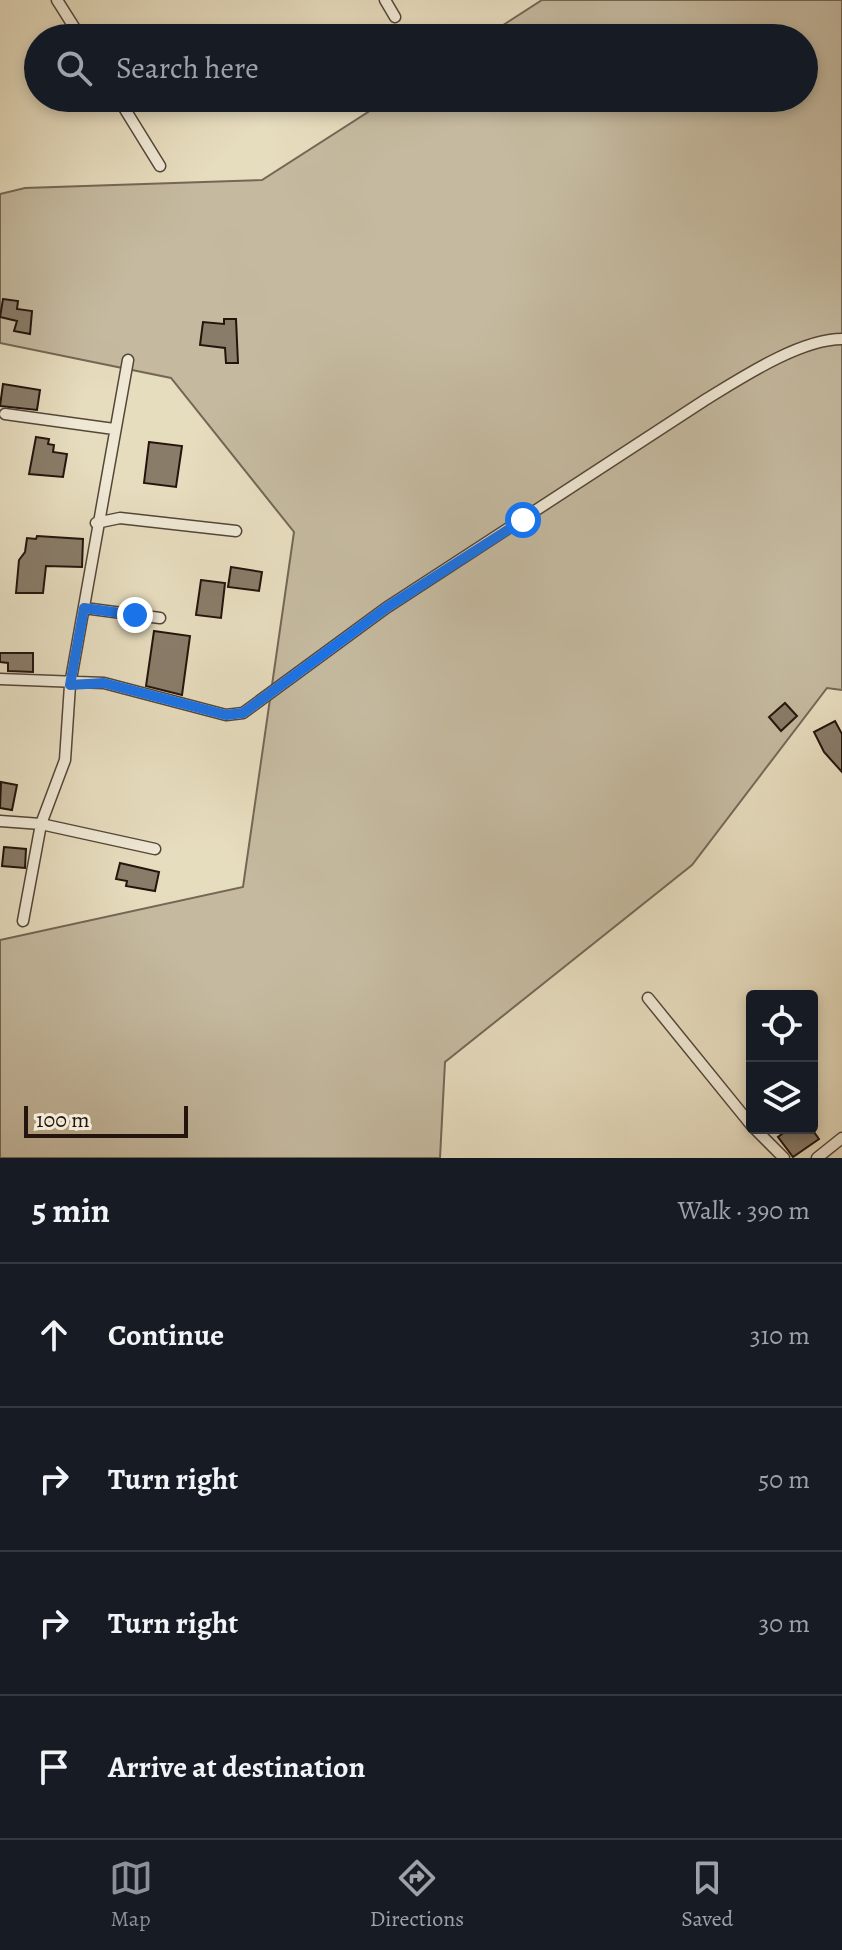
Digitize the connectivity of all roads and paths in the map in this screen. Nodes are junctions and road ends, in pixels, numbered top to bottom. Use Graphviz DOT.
graph roads {
  1 [pos="57,0"];
  2 [pos="385,0"];
  3 [pos="395,17"];
  4 [pos="72,24"];
  5 [pos="127,112"];
  6 [pos="160,166"];
  7 [pos="842,339"];
  8 [pos="128,360"];
  9 [pos="5,414"];
  10 [pos="114,429"];
  11 [pos="96,523"];
  12 [pos="236,531"];
  13 [pos="84,608"];
  14 [pos="160,618"];
  15 [pos="0,679"];
  16 [pos="70,685"];
  17 [pos="0,821"];
  18 [pos="41,824"];
  19 [pos="155,849"];
  20 [pos="23,921"];
  21 [pos="648,998"];
  22 [pos="746,1118"];
  23 [pos="760,1134"];
  24 [pos="842,1138"];
  25 [pos="784,1158"];
  26 [pos="817,1158"];
  1 -- 4 [label="street"];
  2 -- 3 [label="street"];
  5 -- 6 [label="street"];
  7 -- 16 [label="street"];
  8 -- 10 [label="street"];
  9 -- 10 [label="street"];
  10 -- 11 [label="street"];
  11 -- 12 [label="street"];
  11 -- 13 [label="street"];
  13 -- 14 [label="street"];
  13 -- 16 [label="street"];
  15 -- 16 [label="street"];
  16 -- 18 [label="street"];
  17 -- 18 [label="street"];
  18 -- 19 [label="street"];
  18 -- 20 [label="street"];
  21 -- 22 [label="street"];
  23 -- 25 [label="street"];
  24 -- 26 [label="street"];
}
